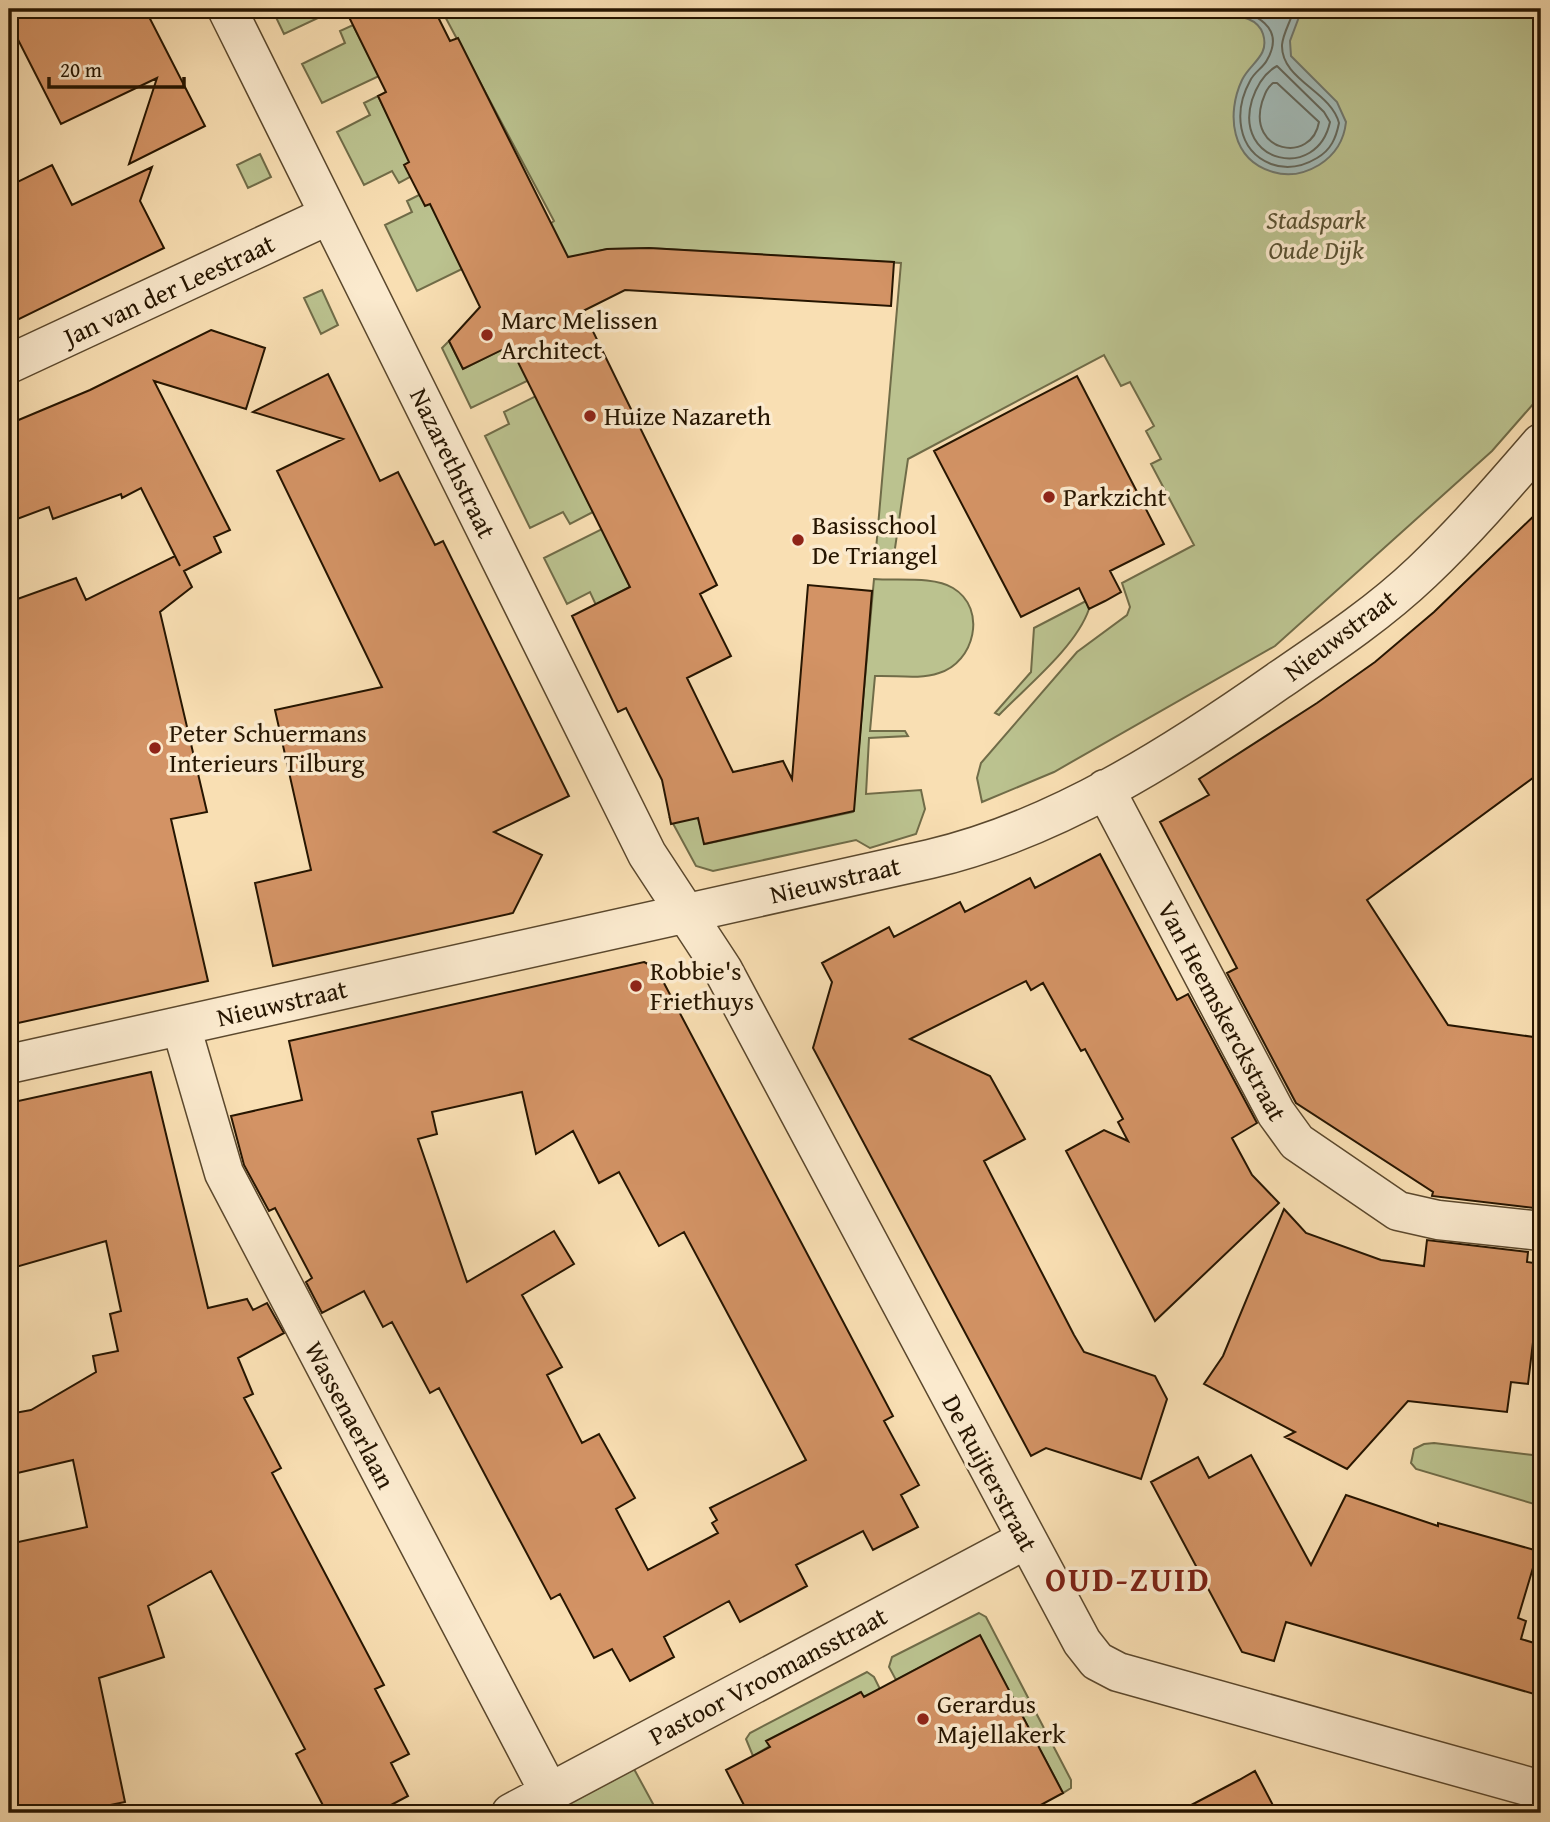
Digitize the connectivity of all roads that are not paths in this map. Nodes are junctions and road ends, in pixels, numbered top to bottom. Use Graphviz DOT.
graph roads {
  1 [pos="227,9"];
  2 [pos="329,215"];
  3 [pos="9,364"];
  4 [pos="1541,443"];
  5 [pos="1105,789"];
  6 [pos="686,914"];
  7 [pos="181,1026"];
  8 [pos="9,1064"];
  9 [pos="1541,1231"];
  10 [pos="1025,1540"];
  11 [pos="1541,1790"];
  12 [pos="549,1793"];
  13 [pos="510,1813"];
  1 -- 2 [label="street, Nazarethstraat"];
  2 -- 3 [label="street, Jan van der Leestraat"];
  2 -- 6 [label="street, Nazarethstraat"];
  4 -- 5 [label="street, Nieuwstraat"];
  5 -- 6 [label="street, Nieuwstraat"];
  5 -- 9 [label="street, Van Heemskerckstraat"];
  6 -- 7 [label="street, Nieuwstraat"];
  6 -- 10 [label="street, De Ruijterstraat"];
  7 -- 8 [label="street, Nieuwstraat"];
  7 -- 12 [label="street, Wassenaerlaan"];
  10 -- 11 [label="street, De Ruijterstraat"];
  10 -- 12 [label="street, Pastoor Vroomansstraat"];
  12 -- 13 [label="street, Pastoor Vroomansstraat"];
}
